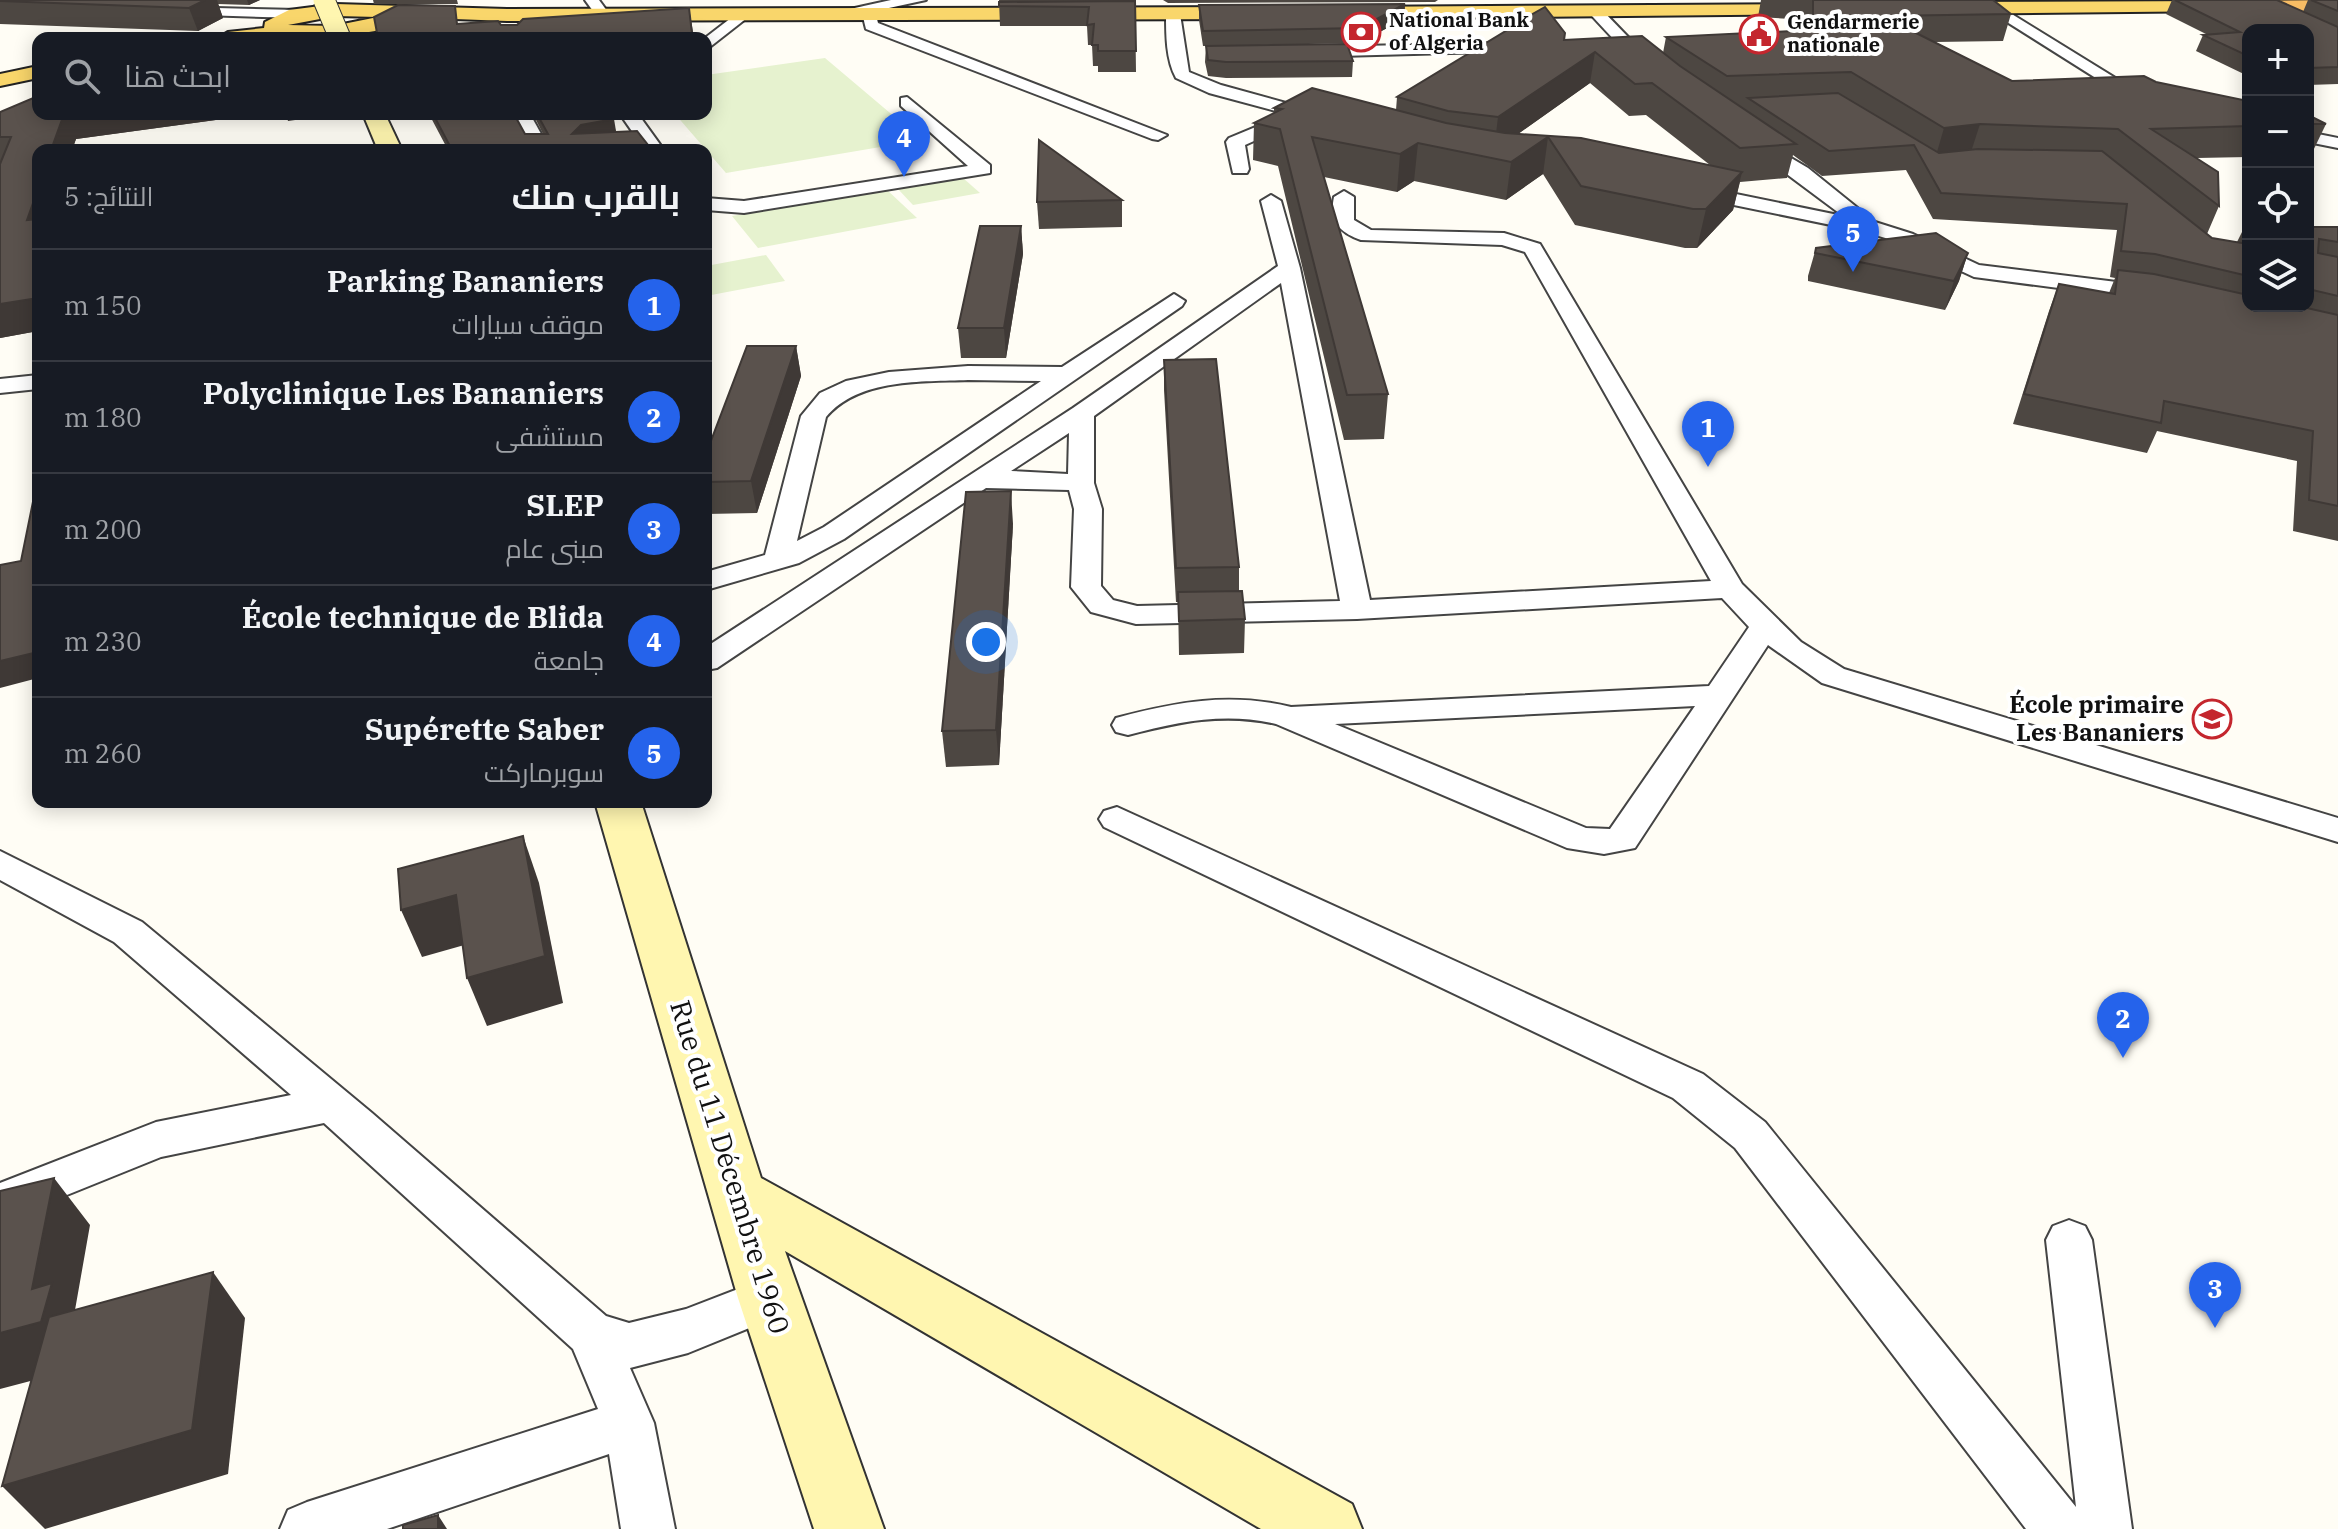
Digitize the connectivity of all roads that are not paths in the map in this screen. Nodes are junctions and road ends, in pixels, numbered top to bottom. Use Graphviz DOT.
graph roads {
  1 [pos="324,0"];
  2 [pos="919,0"];
  3 [pos="353,5"];
  4 [pos="2338,5"];
  5 [pos="1532,6"];
  6 [pos="597,7"];
  7 [pos="1990,7"];
  8 [pos="1830,8"];
  9 [pos="157,10"];
  10 [pos="2226,10"];
  11 [pos="1927,11"];
  12 [pos="2278,12"];
  13 [pos="2338,12"];
  14 [pos="1283,13"];
  15 [pos="1315,13"];
  16 [pos="1597,13"];
  17 [pos="745,14"];
  18 [pos="833,14"];
  19 [pos="869,14"];
  20 [pos="1173,14"];
  21 [pos="531,15"];
  22 [pos="295,21"];
  23 [pos="2302,23"];
  24 [pos="371,25"];
  25 [pos="241,32"];
  26 [pos="252,32"];
  27 [pos="337,32"];
  28 [pos="518,32"];
  29 [pos="712,40"];
  30 [pos="1518,48"];
  31 [pos="1286,52"];
  32 [pos="32,73"];
  33 [pos="0,80"];
  34 [pos="1666,80"];
  35 [pos="907,102"];
  36 [pos="2162,108"];
  37 [pos="1304,114"];
  38 [pos="355,120"];
  39 [pos="377,120"];
  40 [pos="395,120"];
  41 [pos="524,120"];
  42 [pos="633,120"];
  43 [pos="1345,125"];
  44 [pos="1739,131"];
  45 [pos="1158,135"];
  46 [pos="2314,138"];
  47 [pos="2338,143"];
  48 [pos="363,144"];
  49 [pos="387,144"];
  50 [pos="405,144"];
  51 [pos="538,144"];
  52 [pos="651,144"];
  53 [pos="1240,169"];
  54 [pos="1672,187"];
  55 [pos="1344,197"];
  56 [pos="1271,201"];
  57 [pos="712,204"];
  58 [pos="1869,227"];
  59 [pos="1289,268"];
  60 [pos="2173,298"];
  61 [pos="1174,301"];
  62 [pos="1066,374"];
  63 [pos="32,383"];
  64 [pos="0,386"];
  65 [pos="1082,413"];
  66 [pos="979,480"];
  67 [pos="1081,483"];
  68 [pos="778,561"];
  69 [pos="712,579"];
  70 [pos="1730,589"];
  71 [pos="1357,610"];
  72 [pos="1765,626"];
  73 [pos="712,657"];
  74 [pos="1719,695"];
  75 [pos="1286,716"];
  76 [pos="1128,725"];
  77 [pos="620,808"];
  78 [pos="1117,819"];
  79 [pos="2338,830"];
  80 [pos="0,864"];
  81 [pos="328,1105"];
  82 [pos="738,1194"];
  83 [pos="0,1203"];
  84 [pos="2069,1240"];
  85 [pos="769,1298"];
  86 [pos="591,1334"];
  87 [pos="629,1423"];
  88 [pos="307,1529"];
  89 [pos="648,1529"];
  90 [pos="849,1529"];
  91 [pos="1327,1529"];
  92 [pos="2059,1529"];
  93 [pos="2105,1529"];
  1 -- 27 [label="main road, bridge"];
  2 -- 18 [label="street"];
  3 -- 22 [label="main road"];
  3 -- 24 [label="main road"];
  4 -- 10 [label="highway"];
  5 -- 15 [label="main road"];
  5 -- 16 [label="main road"];
  6 -- 17 [label="main road"];
  6 -- 21 [label="main road"];
  7 -- 10 [label="main road"];
  7 -- 11 [label="main road"];
  7 -- 36 [label="street"];
  8 -- 16 [label="main road"];
  9 -- 22 [label="street"];
  10 -- 12 [label="highway"];
  12 -- 13 [label="highway"];
  12 -- 23 [label="street"];
  14 -- 20 [label="main road"];
  16 -- 34 [label="street"];
  17 -- 18 [label="main road"];
  17 -- 29 [label="street"];
  18 -- 19 [label="main road"];
  19 -- 20 [label="main road"];
  19 -- 45 [label="street"];
  20 -- 37 [label="street"];
  21 -- 24 [label="main road"];
  21 -- 28 [label="street"];
  22 -- 24 [label="main road"];
  22 -- 25 [label="main road"];
  22 -- 26 [label="main road"];
  30 -- 31 [label="street"];
  32 -- 33 [label="main road"];
  35 -- 57 [label="street"];
  37 -- 43 [label="street"];
  37 -- 53 [label="street"];
  38 -- 48 [label="main road"];
  39 -- 49 [label="main road"];
  40 -- 50 [label="main road"];
  41 -- 51 [label="street"];
  42 -- 52 [label="street"];
  44 -- 58 [label="street"];
  46 -- 47 [label="street"];
  54 -- 58 [label="street"];
  55 -- 70 [label="street"];
  56 -- 59 [label="street"];
  58 -- 60 [label="street"];
  59 -- 65 [label="street"];
  59 -- 71 [label="street"];
  61 -- 62 [label="street"];
  62 -- 68 [label="street"];
  62 -- 68 [label="street"];
  63 -- 64 [label="street"];
  65 -- 66 [label="street"];
  65 -- 67 [label="street"];
  66 -- 67 [label="street"];
  66 -- 73 [label="street"];
  67 -- 71 [label="street"];
  68 -- 69 [label="street"];
  70 -- 71 [label="street"];
  70 -- 72 [label="street"];
  72 -- 74 [label="street"];
  72 -- 79 [label="street"];
  74 -- 75 [label="street"];
  74 -- 75 [label="street"];
  75 -- 76 [label="street"];
  77 -- 82 [label="main road, Rue du 11 Décembre 1960"];
  78 -- 92 [label="street"];
  80 -- 81 [label="street"];
  81 -- 83 [label="street"];
  81 -- 86 [label="street"];
  82 -- 85 [label="main road, Rue du 11 Décembre 1960"];
  82 -- 91 [label="main road"];
  84 -- 93 [label="street"];
  85 -- 86 [label="street"];
  85 -- 90 [label="main road, Rue du 11 Décembre 1960"];
  86 -- 87 [label="street"];
  87 -- 88 [label="street"];
  87 -- 89 [label="street"];
}
